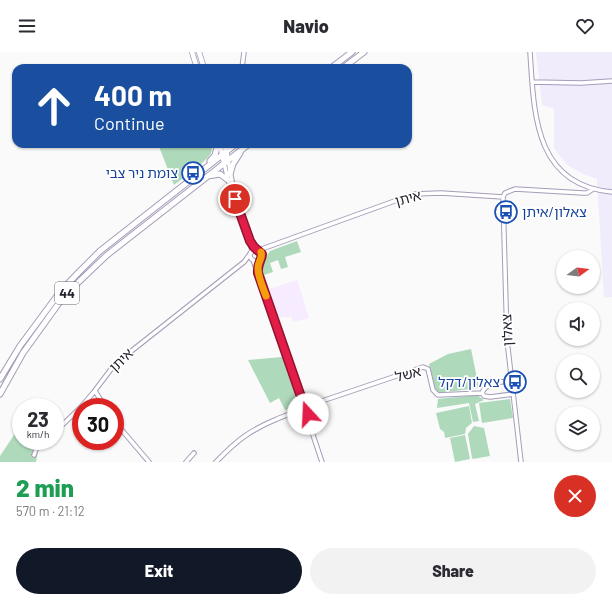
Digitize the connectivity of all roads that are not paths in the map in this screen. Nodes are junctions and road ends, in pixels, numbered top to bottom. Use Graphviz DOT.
graph roads {
  1 [pos="192,52"];
  2 [pos="199,52"];
  3 [pos="244,52"];
  4 [pos="352,52"];
  5 [pos="364,52"];
  6 [pos="530,52"];
  7 [pos="196,64"];
  8 [pos="203,64"];
  9 [pos="242,64"];
  10 [pos="336,64"];
  11 [pos="348,64"];
  12 [pos="612,81"];
  13 [pos="532,82"];
  14 [pos="218,148"];
  15 [pos="222,148"];
  16 [pos="224,148"];
  17 [pos="230,148"];
  18 [pos="244,148"];
  19 [pos="242,150"];
  20 [pos="224,152"];
  21 [pos="226,161"];
  22 [pos="206,167"];
  23 [pos="230,174"];
  24 [pos="207,176"];
  25 [pos="228,180"];
  26 [pos="593,189"];
  27 [pos="612,192"];
  28 [pos="503,197"];
  29 [pos="235,199"];
  30 [pos="250,241"];
  31 [pos="270,247"];
  32 [pos="258,250"];
  33 [pos="251,253"];
  34 [pos="261,258"];
  35 [pos="253,260"];
  36 [pos="244,262"];
  37 [pos="258,273"];
  38 [pos="0,379"];
  39 [pos="511,381"];
  40 [pos="95,391"];
  41 [pos="482,393"];
  42 [pos="0,394"];
  43 [pos="300,394"];
  44 [pos="513,394"];
  45 [pos="89,398"];
  46 [pos="99,398"];
  47 [pos="319,402"];
  48 [pos="306,403"];
  49 [pos="299,406"];
  50 [pos="308,410"];
  51 [pos="301,412"];
  52 [pos="291,413"];
  53 [pos="72,416"];
  54 [pos="64,423"];
  55 [pos="309,423"];
  56 [pos="124,433"];
  57 [pos="36,450"];
  58 [pos="194,453"];
  59 [pos="34,456"];
  60 [pos="149,462"];
  61 [pos="186,462"];
  62 [pos="216,462"];
  63 [pos="322,462"];
  64 [pos="521,462"];
  1 -- 7 [label="main road"];
  2 -- 8 [label="main road"];
  3 -- 9 [label="street"];
  4 -- 10 [label="highway"];
  5 -- 11 [label="highway"];
  6 -- 13 [label="street"];
  12 -- 13 [label="street"];
  13 -- 26 [label="street"];
  14 -- 22 [label="highway"];
  15 -- 20 [label="main road"];
  16 -- 20 [label="main road"];
  17 -- 20 [label="highway, 44"];
  18 -- 19 [label="highway, 44"];
  19 -- 21 [label="highway, 44"];
  19 -- 23 [label="highway"];
  20 -- 21 [label="main road"];
  20 -- 22 [label="highway, 44"];
  21 -- 23 [label="street"];
  21 -- 24 [label="highway, 44"];
  21 -- 25 [label="street"];
  22 -- 38 [label="highway, 44"];
  23 -- 29 [label="street"];
  24 -- 25 [label="highway"];
  24 -- 42 [label="highway, 44"];
  25 -- 29 [label="street"];
  26 -- 27 [label="street"];
  26 -- 28 [label="street"];
  28 -- 31 [label="street, איתן"];
  28 -- 39 [label="street, צאלון"];
  29 -- 30 [label="street"];
  30 -- 32 [label="street"];
  30 -- 33 [label="street"];
  31 -- 32 [label="street, איתן"];
  31 -- 34 [label="street, איתן"];
  32 -- 33 [label="street, איתן"];
  32 -- 34 [label="street"];
  33 -- 35 [label="street"];
  33 -- 36 [label="street, איתן"];
  34 -- 35 [label="street, איתן"];
  34 -- 37 [label="street"];
  35 -- 36 [label="street, איתן"];
  35 -- 37 [label="street"];
  36 -- 40 [label="street, איתן"];
  37 -- 43 [label="street"];
  39 -- 41 [label="street, אשל"];
  39 -- 44 [label="street, צאלון"];
  40 -- 45 [label="street, איתן"];
  40 -- 46 [label="street"];
  41 -- 44 [label="street, אשל"];
  41 -- 47 [label="street, אשל"];
  43 -- 48 [label="street"];
  43 -- 49 [label="street"];
  44 -- 64 [label="street, צאלון"];
  47 -- 48 [label="street, אשל"];
  47 -- 50 [label="street, אשל"];
  48 -- 49 [label="street"];
  48 -- 50 [label="street"];
  49 -- 51 [label="street"];
  49 -- 52 [label="street"];
  50 -- 51 [label="street"];
  50 -- 55 [label="street"];
  51 -- 52 [label="street"];
  51 -- 55 [label="street"];
  52 -- 62 [label="street"];
  53 -- 54 [label="street, איתן"];
  55 -- 63 [label="street"];
  56 -- 60 [label="street"];
  57 -- 59 [label="street"];
  58 -- 61 [label="street"];
}
